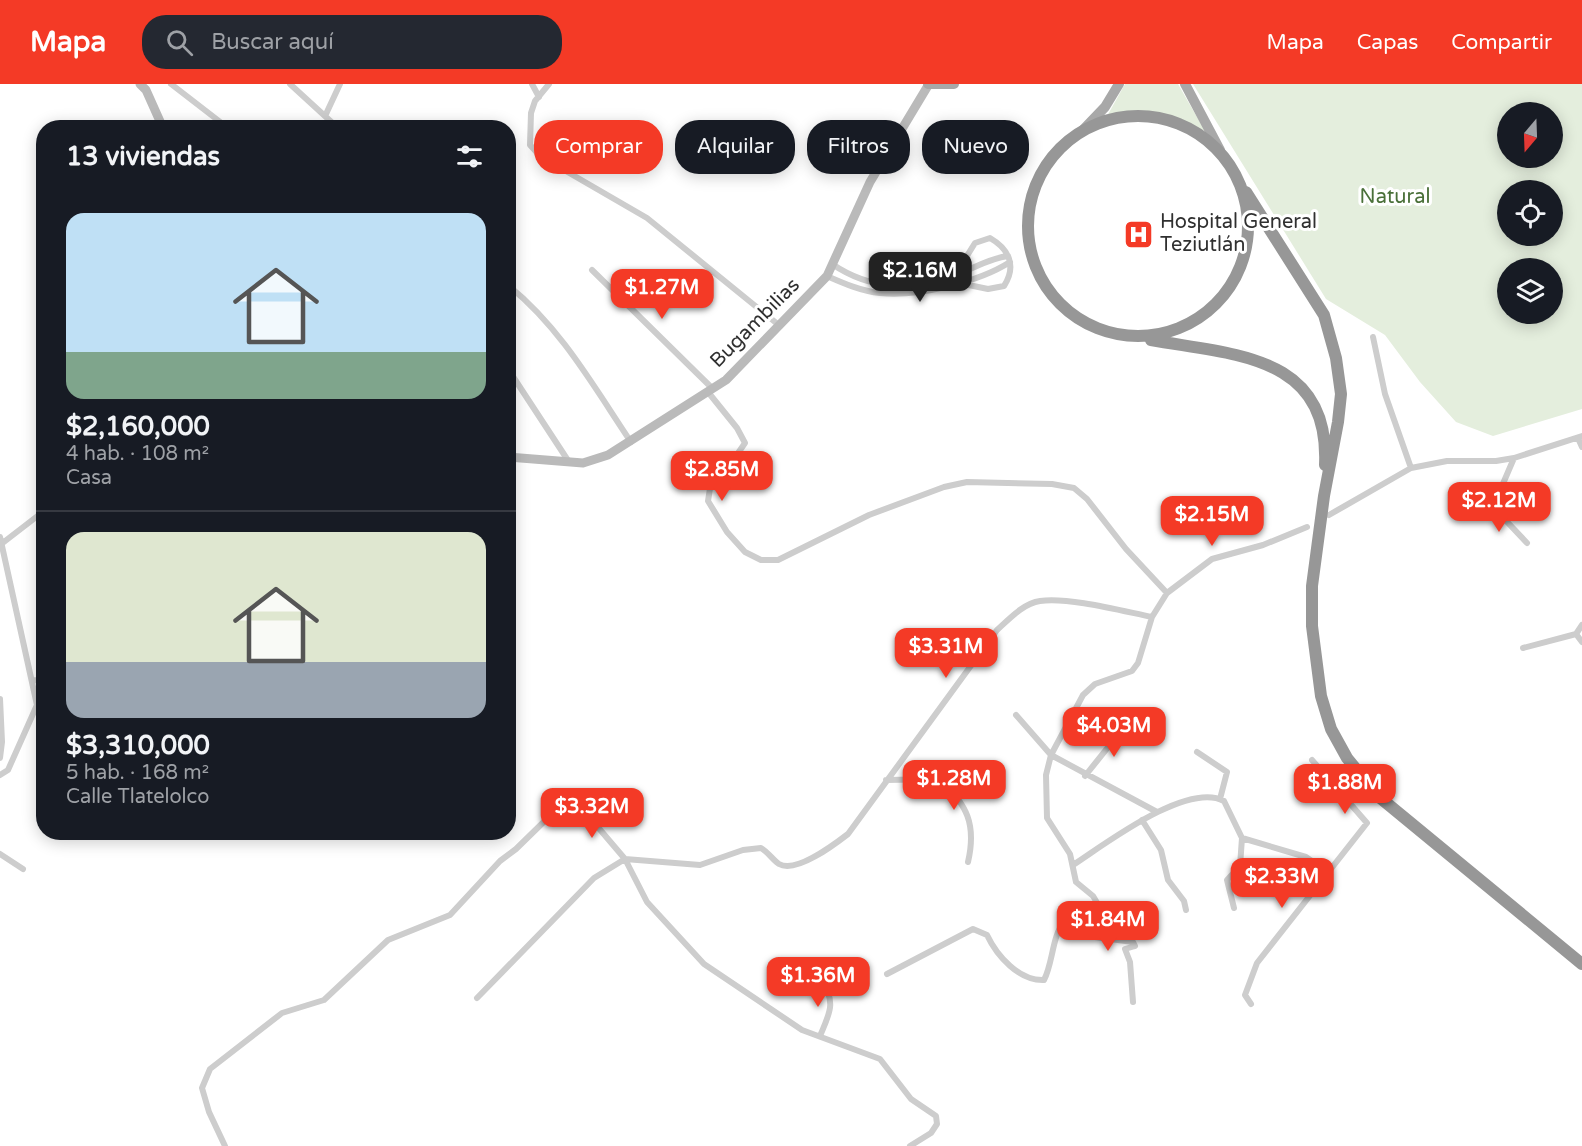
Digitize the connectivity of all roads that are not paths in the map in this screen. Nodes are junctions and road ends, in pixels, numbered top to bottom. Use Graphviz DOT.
graph roads {
  1 [pos="171,84"];
  2 [pos="290,84"];
  3 [pos="340,84"];
  4 [pos="532,84"];
  5 [pos="549,84"];
  6 [pos="929,84"];
  7 [pos="954,84"];
  8 [pos="1119,84"];
  9 [pos="1185,84"];
  10 [pos="146,86"];
  11 [pos="539,97"];
  12 [pos="326,114"];
  13 [pos="160,120"];
  14 [pos="218,120"];
  15 [pos="331,120"];
  16 [pos="1082,131"];
  17 [pos="1220,150"];
  18 [pos="1246,192"];
  19 [pos="1009,259"];
  20 [pos="832,264"];
  21 [pos="592,270"];
  22 [pos="955,275"];
  23 [pos="827,276"];
  24 [pos="958,283"];
  25 [pos="516,292"];
  26 [pos="780,326"];
  27 [pos="1138,337"];
  28 [pos="1372,337"];
  29 [pos="516,381"];
  30 [pos="710,390"];
  31 [pos="1580,437"];
  32 [pos="632,442"];
  33 [pos="1582,447"];
  34 [pos="516,458"];
  35 [pos="1514,458"];
  36 [pos="570,462"];
  37 [pos="1411,468"];
  38 [pos="1324,496"];
  39 [pos="1329,515"];
  40 [pos="36,517"];
  41 [pos="1307,527"];
  42 [pos="1,541"];
  43 [pos="1527,543"];
  44 [pos="1167,593"];
  45 [pos="1152,616"];
  46 [pos="1582,625"];
  47 [pos="1576,633"];
  48 [pos="1582,642"];
  49 [pos="1523,648"];
  50 [pos="33,680"];
  51 [pos="36,680"];
  52 [pos="0,699"];
  53 [pos="36,699"];
  54 [pos="36,707"];
  55 [pos="1016,715"];
  56 [pos="1125,726"];
  57 [pos="1197,752"];
  58 [pos="1051,755"];
  59 [pos="0,758"];
  60 [pos="1312,760"];
  61 [pos="0,775"];
  62 [pos="1085,776"];
  63 [pos="886,780"];
  64 [pos="1220,799"];
  65 [pos="1157,812"];
  66 [pos="1142,820"];
  67 [pos="1242,838"];
  68 [pos="0,854"];
  69 [pos="625,859"];
  70 [pos="968,862"];
  71 [pos="1073,865"];
  72 [pos="23,869"];
  73 [pos="1328,872"];
  74 [pos="1099,906"];
  75 [pos="1234,908"];
  76 [pos="1186,910"];
  77 [pos="1582,964"];
  78 [pos="887,974"];
  79 [pos="822,979"];
  80 [pos="477,998"];
  81 [pos="1133,1002"];
  82 [pos="1251,1004"];
  83 [pos="820,1036"];
  84 [pos="225,1146"];
  85 [pos="910,1146"];
  1 -- 14 [label="street"];
  2 -- 12 [label="street"];
  3 -- 12 [label="street"];
  4 -- 11 [label="street"];
  5 -- 11 [label="street"];
  6 -- 7 [label="main road"];
  6 -- 20 [label="main road, Bugambilias"];
  8 -- 16 [label="main road"];
  9 -- 17 [label="main road"];
  10 -- 13 [label="main road"];
  11 -- 26 [label="street"];
  12 -- 15 [label="street"];
  16 -- 17 [label="highway"];
  16 -- 27 [label="highway"];
  17 -- 18 [label="highway"];
  18 -- 27 [label="highway"];
  18 -- 38 [label="highway"];
  19 -- 22 [label="street"];
  19 -- 22 [label="street"];
  19 -- 24 [label="street"];
  19 -- 24 [label="street"];
  20 -- 22 [label="street"];
  20 -- 23 [label="main road, Bugambilias"];
  21 -- 30 [label="street"];
  23 -- 24 [label="street"];
  23 -- 26 [label="main road, Bugambilias"];
  25 -- 32 [label="street"];
  26 -- 30 [label="main road, Bugambilias"];
  27 -- 38 [label="highway"];
  28 -- 37 [label="street"];
  29 -- 36 [label="street"];
  30 -- 32 [label="main road, Bugambilias"];
  30 -- 44 [label="street"];
  31 -- 33 [label="street"];
  31 -- 35 [label="street"];
  32 -- 36 [label="main road, Bugambilias"];
  34 -- 36 [label="main road, Bugambilias"];
  35 -- 37 [label="street"];
  35 -- 43 [label="street"];
  37 -- 39 [label="street"];
  38 -- 77 [label="highway"];
  40 -- 42 [label="street"];
  41 -- 44 [label="street"];
  42 -- 50 [label="street"];
  44 -- 45 [label="street"];
  45 -- 58 [label="street"];
  45 -- 63 [label="street"];
  46 -- 47 [label="street"];
  47 -- 48 [label="street"];
  47 -- 49 [label="street"];
  50 -- 51 [label="street"];
  50 -- 53 [label="street"];
  52 -- 59 [label="street"];
  54 -- 61 [label="street"];
  55 -- 58 [label="street"];
  56 -- 62 [label="street"];
  57 -- 64 [label="street"];
  58 -- 62 [label="street"];
  58 -- 71 [label="street"];
  60 -- 73 [label="street"];
  62 -- 65 [label="street"];
  63 -- 69 [label="street"];
  63 -- 70 [label="street"];
  64 -- 65 [label="street"];
  64 -- 67 [label="street"];
  65 -- 66 [label="street"];
  66 -- 71 [label="street"];
  66 -- 76 [label="street"];
  67 -- 73 [label="street"];
  67 -- 75 [label="street"];
  68 -- 72 [label="street"];
  69 -- 80 [label="street"];
  69 -- 83 [label="street"];
  69 -- 84 [label="street"];
  71 -- 74 [label="street"];
  73 -- 82 [label="street"];
  74 -- 78 [label="street"];
  74 -- 81 [label="street"];
  79 -- 83 [label="street"];
  83 -- 85 [label="street"];
}
